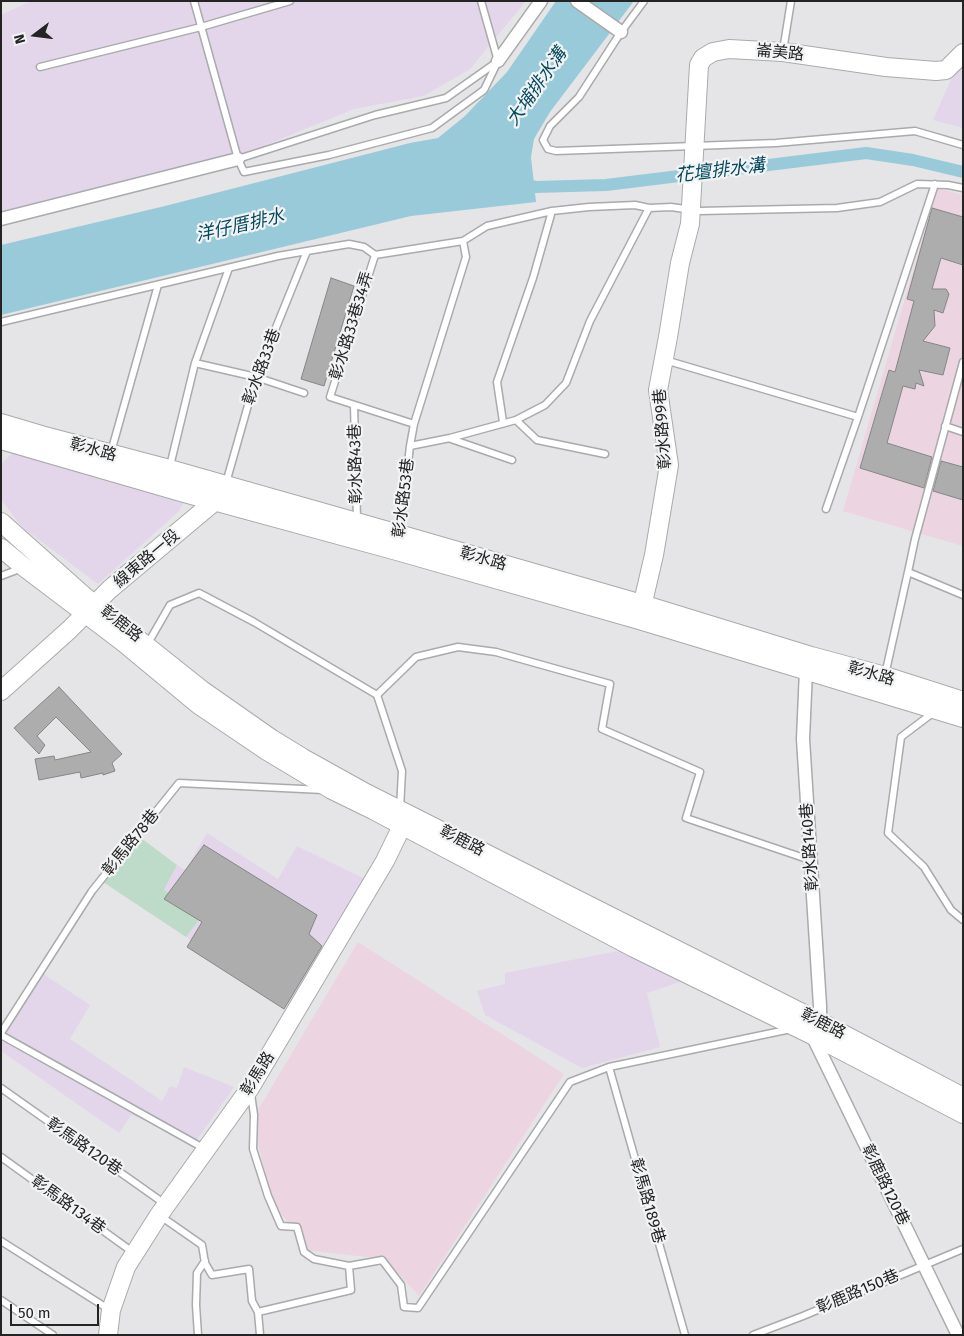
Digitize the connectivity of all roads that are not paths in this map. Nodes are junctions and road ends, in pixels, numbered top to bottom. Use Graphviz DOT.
graph roads {
  1 [pos="194,1"];
  2 [pos="290,1"];
  3 [pos="481,1"];
  4 [pos="541,1"];
  5 [pos="577,1"];
  6 [pos="644,1"];
  7 [pos="791,1"];
  8 [pos="201,27"];
  9 [pos="618,31"];
  10 [pos="783,52"];
  11 [pos="963,53"];
  12 [pos="498,61"];
  13 [pos="40,67"];
  14 [pos="694,145"];
  15 [pos="963,145"];
  16 [pos="238,159"];
  17 [pos="934,184"];
  18 [pos="963,188"];
  19 [pos="690,206"];
  20 [pos="649,208"];
  21 [pos="552,211"];
  22 [pos="1,219"];
  23 [pos="463,241"];
  24 [pos="307,251"];
  25 [pos="375,255"];
  26 [pos="230,268"];
  27 [pos="158,285"];
  28 [pos="1,322"];
  29 [pos="664,359"];
  30 [pos="963,362"];
  31 [pos="195,363"];
  32 [pos="256,377"];
  33 [pos="304,393"];
  34 [pos="354,405"];
  35 [pos="858,416"];
  36 [pos="516,420"];
  37 [pos="503,422"];
  38 [pos="1,424"];
  39 [pos="414,424"];
  40 [pos="945,426"];
  41 [pos="963,432"];
  42 [pos="450,438"];
  43 [pos="5,443"];
  44 [pos="410,446"];
  45 [pos="110,454"];
  46 [pos="605,454"];
  47 [pos="512,460"];
  48 [pos="169,470"];
  49 [pos="220,494"];
  50 [pos="826,509"];
  51 [pos="1,522"];
  52 [pos="357,523"];
  53 [pos="398,542"];
  54 [pos="1,548"];
  55 [pos="24,567"];
  56 [pos="908,572"];
  57 [pos="1,576"];
  58 [pos="963,595"];
  59 [pos="91,609"];
  60 [pos="641,612"];
  61 [pos="147,644"];
  62 [pos="808,663"];
  63 [pos="884,685"];
  64 [pos="1,691"];
  65 [pos="378,696"];
  66 [pos="963,702"];
  67 [pos="937,710"];
  68 [pos="963,717"];
  69 [pos="332,790"];
  70 [pos="401,818"];
  71 [pos="810,860"];
  72 [pos="963,920"];
  73 [pos="648,945"];
  74 [pos="810,1028"];
  75 [pos="1,1034"];
  76 [pos="608,1067"];
  77 [pos="1,1088"];
  78 [pos="250,1088"];
  79 [pos="963,1097"];
  80 [pos="963,1114"];
  81 [pos="206,1150"];
  82 [pos="1,1157"];
  83 [pos="163,1210"];
  84 [pos="1,1241"];
  85 [pos="963,1249"];
  86 [pos="134,1254"];
  87 [pos="205,1261"];
  88 [pos="924,1264"];
  89 [pos="349,1266"];
  90 [pos="1,1300"];
  91 [pos="112,1310"];
  92 [pos="258,1312"];
  93 [pos="53,1335"];
  94 [pos="108,1335"];
  95 [pos="198,1335"];
  96 [pos="260,1335"];
  97 [pos="685,1335"];
  98 [pos="754,1335"];
  99 [pos="958,1335"];
  1 -- 8 [label="lane"];
  2 -- 8 [label="lane"];
  3 -- 12 [label="lane"];
  4 -- 12 [label="street"];
  5 -- 9 [label="street"];
  6 -- 9 [label="lane"];
  7 -- 10 [label="lane"];
  8 -- 13 [label="lane"];
  8 -- 16 [label="lane"];
  9 -- 14 [label="lane"];
  10 -- 11 [label="main road, 崙美路"];
  10 -- 14 [label="main road, 崙美路"];
  12 -- 16 [label="lane"];
  12 -- 16 [label="lane"];
  14 -- 15 [label="lane"];
  14 -- 19 [label="main road, 崙美路"];
  16 -- 22 [label="street"];
  17 -- 18 [label="lane"];
  17 -- 19 [label="lane"];
  17 -- 35 [label="lane"];
  19 -- 20 [label="lane"];
  19 -- 29 [label="main road, 彰水路99巷"];
  20 -- 21 [label="lane"];
  20 -- 36 [label="lane"];
  21 -- 23 [label="lane, 彰水路33巷34弄"];
  21 -- 37 [label="lane"];
  23 -- 25 [label="lane, 彰水路33巷34弄"];
  23 -- 39 [label="lane, 彰水路53巷"];
  24 -- 25 [label="lane, 彰水路33巷34弄"];
  24 -- 26 [label="lane, 彰水路33巷34弄"];
  24 -- 32 [label="lane, 彰水路33巷"];
  25 -- 34 [label="lane, 彰水路33巷34弄"];
  26 -- 27 [label="lane, 彰水路33巷34弄"];
  26 -- 31 [label="lane"];
  27 -- 28 [label="lane, 彰水路33巷34弄"];
  27 -- 45 [label="lane"];
  29 -- 35 [label="lane"];
  29 -- 60 [label="main road, 彰水路99巷"];
  30 -- 40 [label="lane"];
  31 -- 32 [label="lane"];
  31 -- 48 [label="lane"];
  32 -- 33 [label="lane"];
  32 -- 49 [label="lane, 彰水路33巷"];
  34 -- 39 [label="lane"];
  34 -- 52 [label="lane, 彰水路43巷"];
  35 -- 50 [label="lane"];
  36 -- 37 [label="lane"];
  36 -- 46 [label="lane"];
  37 -- 42 [label="lane"];
  38 -- 45 [label="main road, 彰水路"];
  39 -- 44 [label="lane, 彰水路53巷"];
  40 -- 41 [label="lane"];
  40 -- 56 [label="lane"];
  42 -- 44 [label="lane"];
  42 -- 47 [label="lane"];
  43 -- 49 [label="main road, 彰水路"];
  44 -- 53 [label="lane, 彰水路53巷"];
  45 -- 48 [label="main road, 彰水路"];
  48 -- 49 [label="main road, 彰水路"];
  49 -- 52 [label="main road, 彰水路"];
  49 -- 53 [label="main road, 彰水路"];
  49 -- 59 [label="main road, 線東路一段"];
  51 -- 59 [label="main road, 彰鹿路"];
  52 -- 53 [label="main road, 彰水路"];
  53 -- 60 [label="main road, 彰水路"];
  54 -- 55 [label="main road, 彰鹿路"];
  55 -- 57 [label="lane"];
  55 -- 59 [label="main road, 彰鹿路"];
  56 -- 58 [label="lane"];
  56 -- 63 [label="lane"];
  59 -- 61 [label="main road, 彰鹿路"];
  59 -- 64 [label="main road, 線東路一段"];
  59 -- 69 [label="main road, 彰鹿路"];
  60 -- 62 [label="main road, 彰水路"];
  61 -- 65 [label="lane"];
  61 -- 70 [label="main road, 彰鹿路"];
  62 -- 63 [label="main road, 彰水路"];
  62 -- 71 [label="street, 彰水路140巷"];
  63 -- 66 [label="main road, 彰水路"];
  63 -- 67 [label="main road, 彰水路"];
  65 -- 70 [label="lane"];
  65 -- 71 [label="lane"];
  67 -- 68 [label="main road, 彰水路"];
  67 -- 72 [label="lane"];
  69 -- 70 [label="main road, 彰鹿路"];
  69 -- 75 [label="lane, 彰馬路78巷"];
  70 -- 73 [label="main road, 彰鹿路"];
  70 -- 78 [label="main road, 彰馬路"];
  71 -- 74 [label="street, 彰水路140巷"];
  73 -- 74 [label="main road, 彰鹿路"];
  73 -- 74 [label="main road, 彰鹿路"];
  74 -- 76 [label="lane"];
  74 -- 79 [label="main road, 彰鹿路"];
  74 -- 80 [label="main road, 彰鹿路"];
  74 -- 88 [label="street, 彰鹿路120巷"];
  75 -- 81 [label="lane"];
  76 -- 89 [label="lane"];
  76 -- 97 [label="lane, 彰馬路189巷"];
  77 -- 83 [label="lane, 彰馬路120巷"];
  78 -- 81 [label="main road, 彰馬路"];
  78 -- 89 [label="lane"];
  81 -- 83 [label="main road, 彰馬路"];
  82 -- 86 [label="lane, 彰馬路134巷"];
  83 -- 86 [label="main road, 彰馬路"];
  83 -- 87 [label="lane, 彰馬路120巷"];
  84 -- 91 [label="lane"];
  85 -- 88 [label="lane, 彰鹿路150巷"];
  86 -- 91 [label="main road, 彰馬路"];
  87 -- 92 [label="lane"];
  87 -- 95 [label="lane"];
  88 -- 98 [label="lane, 彰鹿路150巷"];
  88 -- 99 [label="street, 彰鹿路120巷"];
  89 -- 92 [label="lane"];
  90 -- 93 [label="lane"];
  91 -- 94 [label="main road, 彰馬路"];
  92 -- 96 [label="lane"];
}
